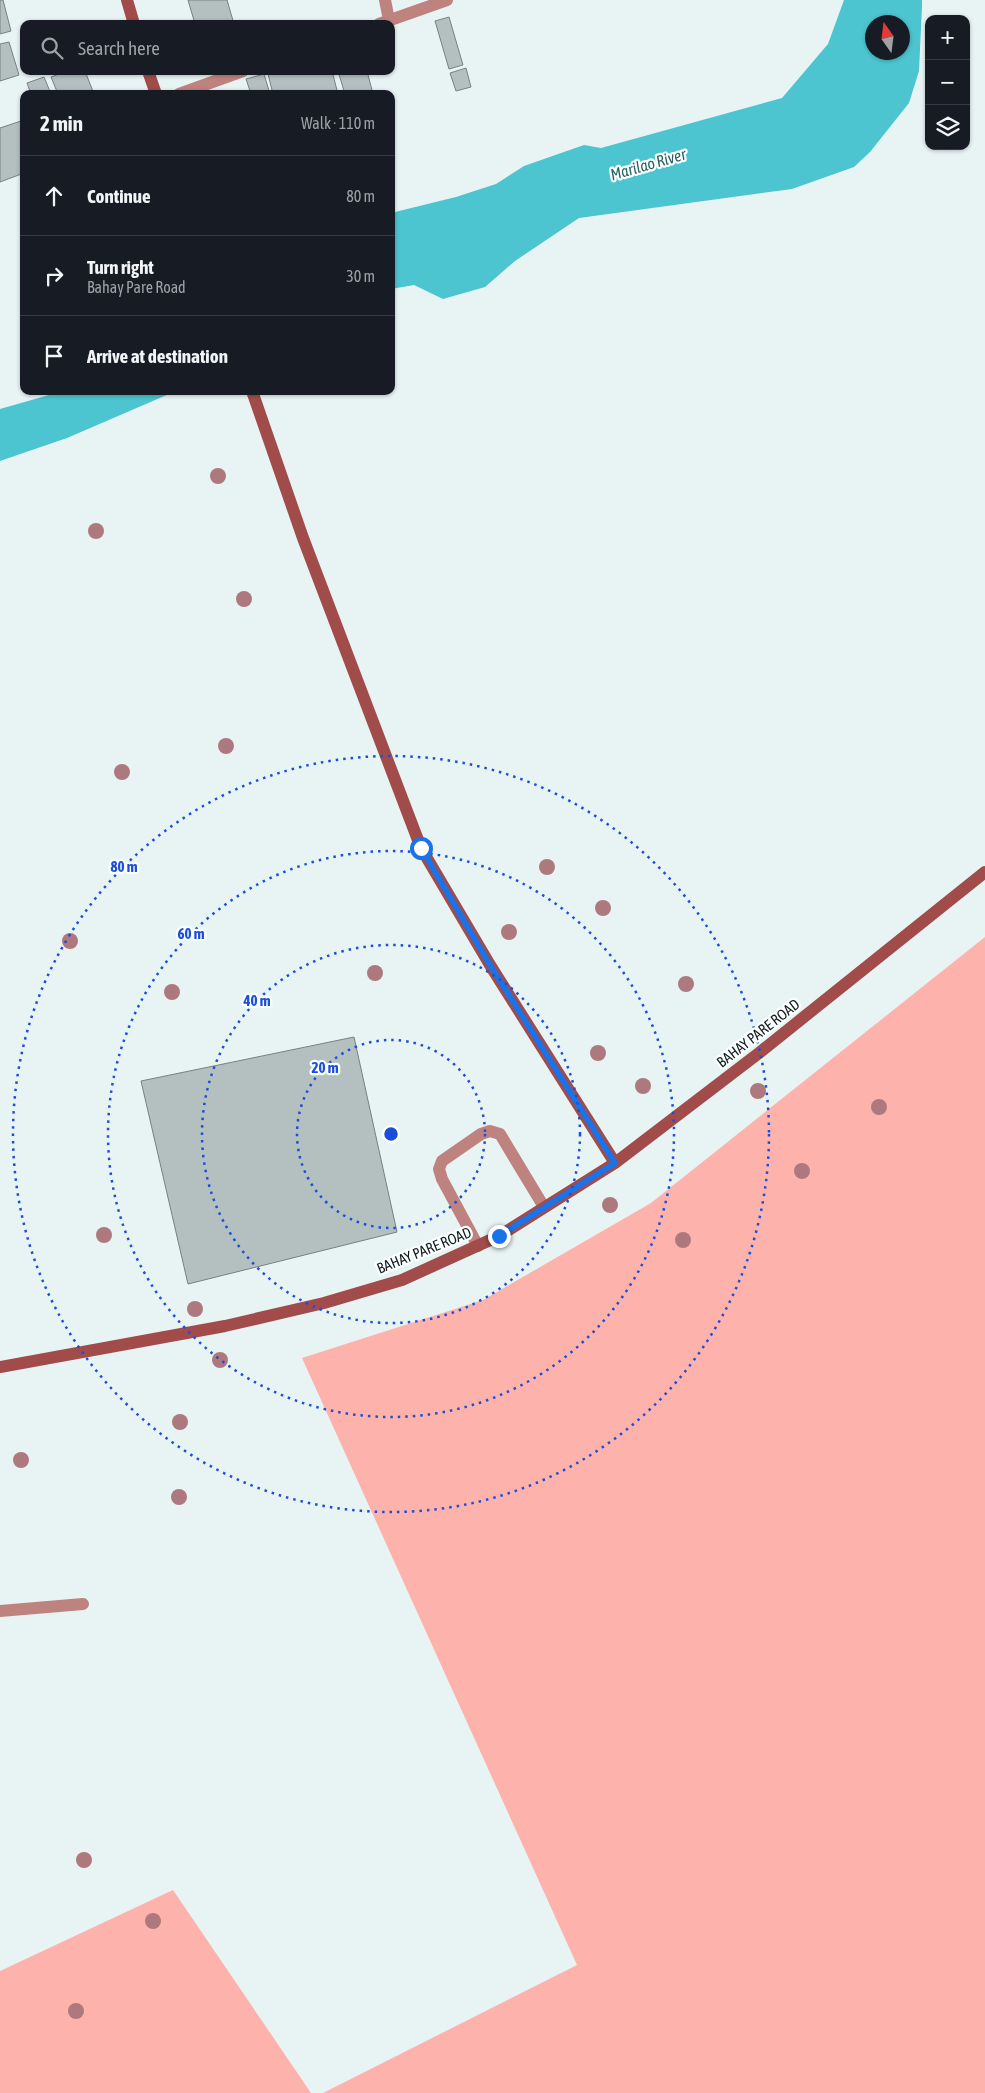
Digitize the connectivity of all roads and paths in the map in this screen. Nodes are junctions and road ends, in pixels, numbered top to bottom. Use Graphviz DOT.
graph roads {
  1 [pos="127,0"];
  2 [pos="385,0"];
  3 [pos="447,0"];
  4 [pos="133,20"];
  5 [pos="384,20"];
  6 [pos="390,20"];
  7 [pos="149,75"];
  8 [pos="232,75"];
  9 [pos="155,90"];
  10 [pos="189,90"];
  11 [pos="253,395"];
  12 [pos="985,872"];
  13 [pos="615,1163"];
  14 [pos="544,1207"];
  15 [pos="478,1246"];
  16 [pos="0,1367"];
  17 [pos="83,1604"];
  18 [pos="0,1611"];
  1 -- 4 [label="main road"];
  2 -- 5 [label="street"];
  3 -- 6 [label="street"];
  7 -- 9 [label="main road"];
  8 -- 10 [label="street"];
  11 -- 13 [label="main road"];
  12 -- 13 [label="main road, BAHAY PARE ROAD"];
  13 -- 14 [label="main road, BAHAY PARE ROAD"];
  14 -- 15 [label="main road, BAHAY PARE ROAD"];
  14 -- 15 [label="street"];
  15 -- 16 [label="main road, BAHAY PARE ROAD"];
  17 -- 18 [label="street"];
}
